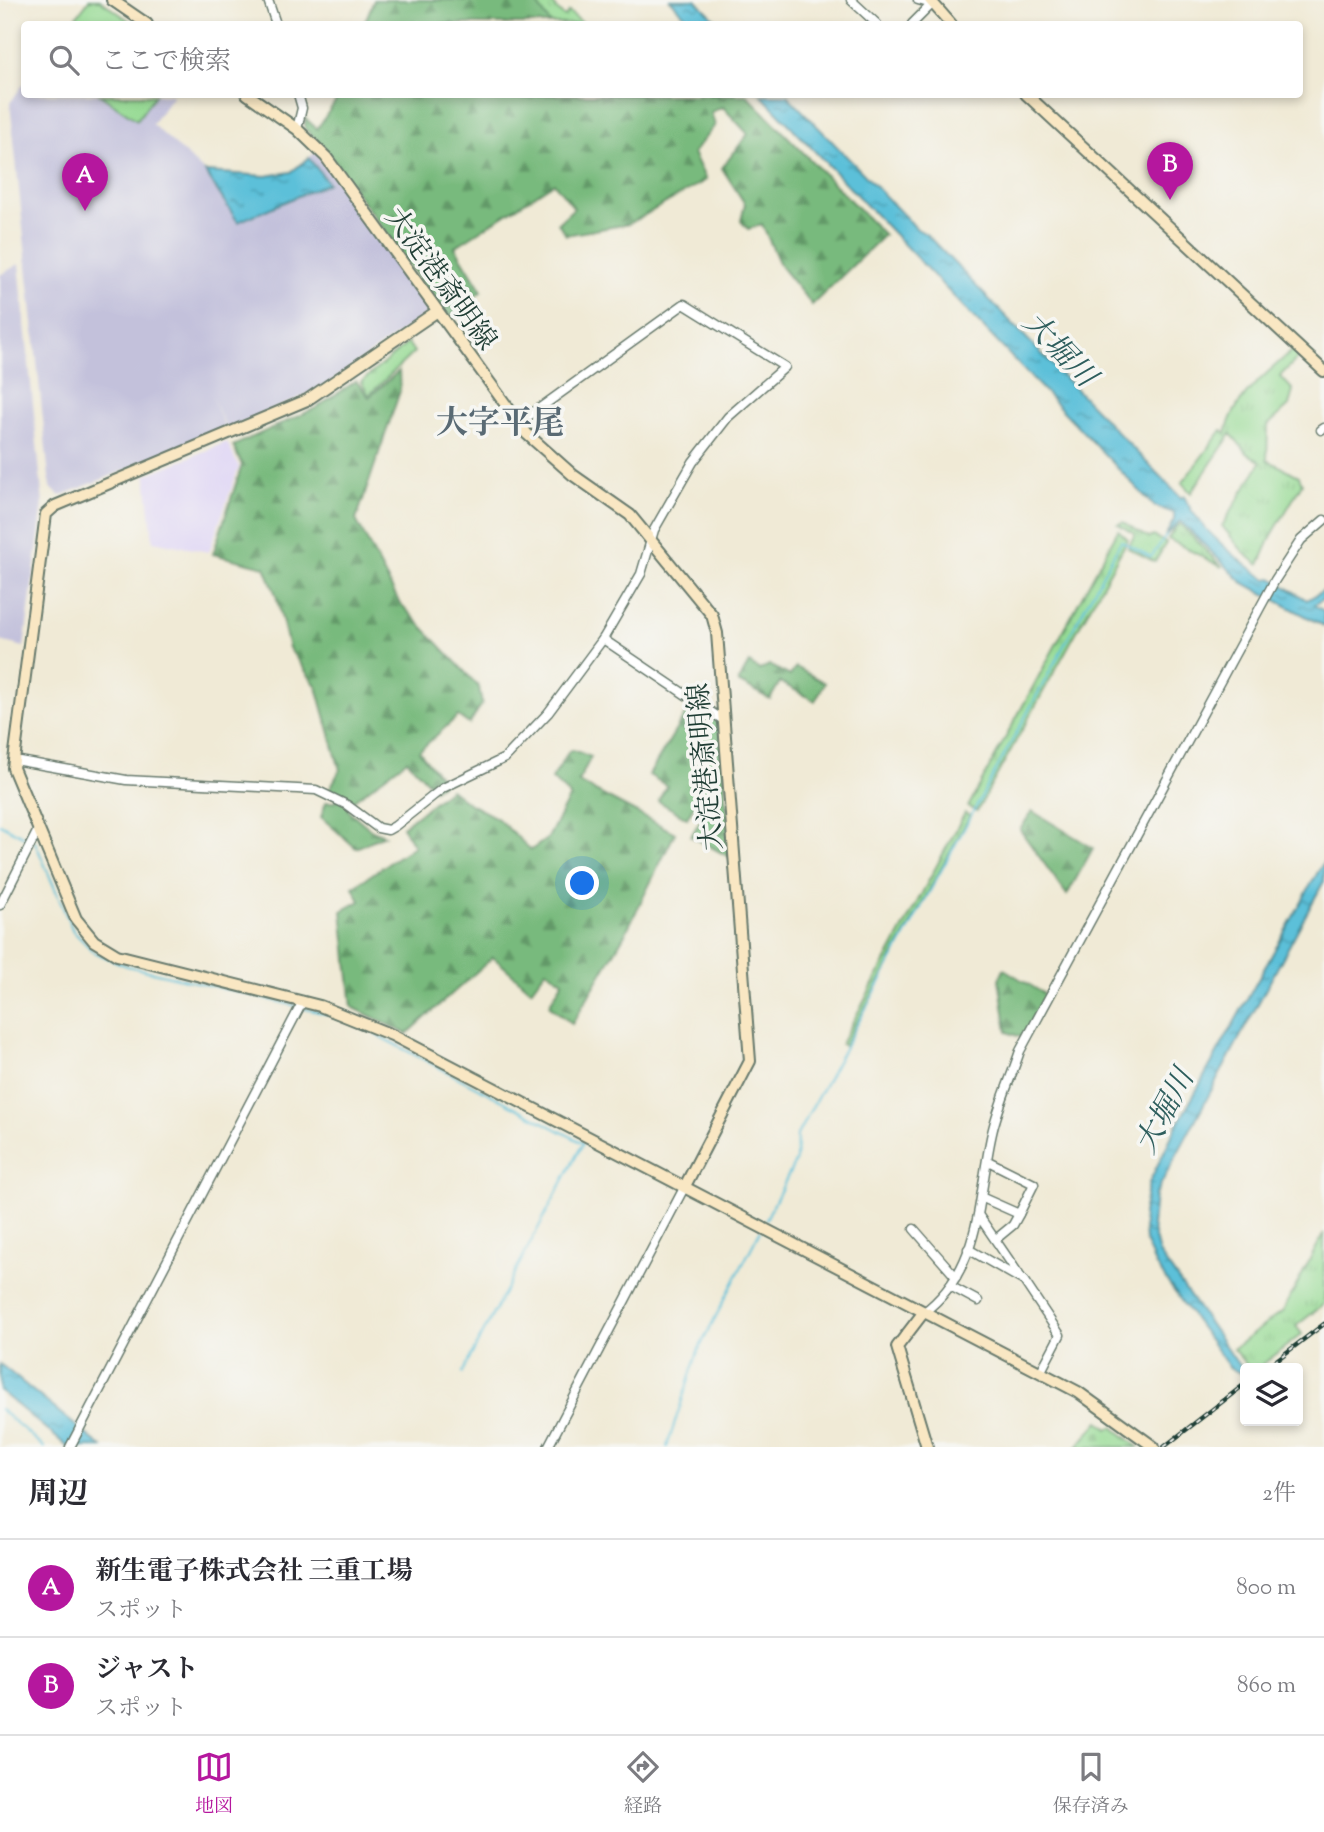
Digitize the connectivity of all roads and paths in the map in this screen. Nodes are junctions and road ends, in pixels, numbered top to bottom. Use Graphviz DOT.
graph roads {
  1 [pos="112,0"];
  2 [pos="268,0"];
  3 [pos="851,0"];
  4 [pos="918,0"];
  5 [pos="931,2"];
  6 [pos="144,21"];
  7 [pos="275,21"];
  8 [pos="874,21"];
  9 [pos="915,21"];
  10 [pos="948,21"];
  11 [pos="253,98"];
  12 [pos="299,98"];
  13 [pos="1030,98"];
  14 [pos="297,129"];
  15 [pos="436,312"];
  16 [pos="1324,371"];
  17 [pos="519,423"];
  18 [pos="1324,520"];
  19 [pos="653,541"];
  20 [pos="603,639"];
  21 [pos="723,720"];
  22 [pos="14,760"];
  23 [pos="0,762"];
  24 [pos="35,837"];
  25 [pos="0,905"];
  26 [pos="301,1005"];
  27 [pos="988,1161"];
  28 [pos="685,1186"];
  29 [pos="983,1198"];
  30 [pos="1019,1214"];
  31 [pos="979,1216"];
  32 [pos="914,1228"];
  33 [pos="996,1239"];
  34 [pos="968,1249"];
  35 [pos="956,1277"];
  36 [pos="1024,1281"];
  37 [pos="952,1287"];
  38 [pos="978,1301"];
  39 [pos="923,1313"];
  40 [pos="1040,1373"];
  41 [pos="70,1447"];
  42 [pos="548,1447"];
  43 [pos="927,1447"];
  44 [pos="1154,1447"];
  1 -- 6 [label="street"];
  2 -- 7 [label="street"];
  3 -- 8 [label="street"];
  4 -- 5 [label="street"];
  5 -- 9 [label="street"];
  5 -- 10 [label="street"];
  11 -- 14 [label="street, 大淀港斎明線"];
  12 -- 14 [label="street"];
  13 -- 16 [label="street"];
  14 -- 15 [label="street, 大淀港斎明線"];
  15 -- 17 [label="street, 大淀港斎明線"];
  15 -- 22 [label="street"];
  17 -- 19 [label="street, 大淀港斎明線"];
  17 -- 19 [label="street"];
  18 -- 27 [label="street"];
  19 -- 20 [label="street"];
  19 -- 21 [label="street, 大淀港斎明線"];
  20 -- 21 [label="street"];
  20 -- 22 [label="street"];
  21 -- 28 [label="street, 大淀港斎明線"];
  22 -- 23 [label="street"];
  22 -- 24 [label="street"];
  24 -- 25 [label="street"];
  24 -- 26 [label="street"];
  26 -- 28 [label="street"];
  26 -- 41 [label="street"];
  27 -- 29 [label="street"];
  27 -- 30 [label="street"];
  28 -- 39 [label="street"];
  28 -- 42 [label="street"];
  29 -- 30 [label="street"];
  29 -- 31 [label="street"];
  30 -- 33 [label="street"];
  31 -- 33 [label="street"];
  31 -- 34 [label="street"];
  32 -- 35 [label="street"];
  33 -- 36 [label="street"];
  34 -- 35 [label="street"];
  34 -- 36 [label="street"];
  35 -- 37 [label="street"];
  36 -- 40 [label="street"];
  37 -- 38 [label="street"];
  37 -- 39 [label="street"];
  39 -- 40 [label="street"];
  39 -- 43 [label="street"];
  40 -- 44 [label="street"];
}
